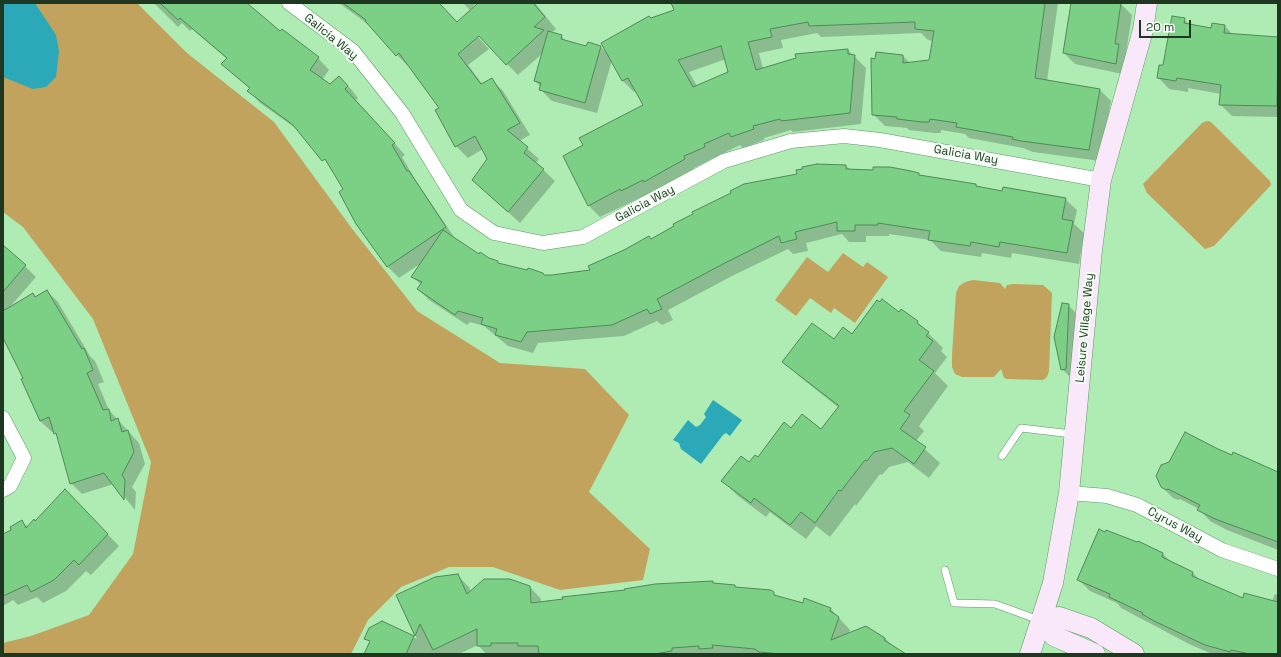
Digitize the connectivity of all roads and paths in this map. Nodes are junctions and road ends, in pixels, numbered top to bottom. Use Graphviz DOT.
graph roads {
  1 [pos="289,3"];
  2 [pos="1147,3"];
  3 [pos="1102,180"];
  4 [pos="3,418"];
  5 [pos="1075,434"];
  6 [pos="1002,456"];
  7 [pos="3,490"];
  8 [pos="1069,493"];
  9 [pos="1278,569"];
  10 [pos="945,570"];
  11 [pos="1042,621"];
  12 [pos="1030,654"];
  13 [pos="1095,654"];
  14 [pos="1134,654"];
  1 -- 3 [label="street, Galicia Way"];
  2 -- 3 [label="street, Leisure Village Way"];
  3 -- 5 [label="street, Leisure Village Way"];
  4 -- 7 [label="street"];
  5 -- 6 [label="lane"];
  5 -- 8 [label="street, Leisure Village Way"];
  8 -- 9 [label="street, Cyrus Way"];
  8 -- 11 [label="street, Leisure Village Way"];
  10 -- 11 [label="lane"];
  11 -- 12 [label="street, Leisure Village Way"];
  11 -- 13 [label="street"];
  11 -- 14 [label="street"];
}
